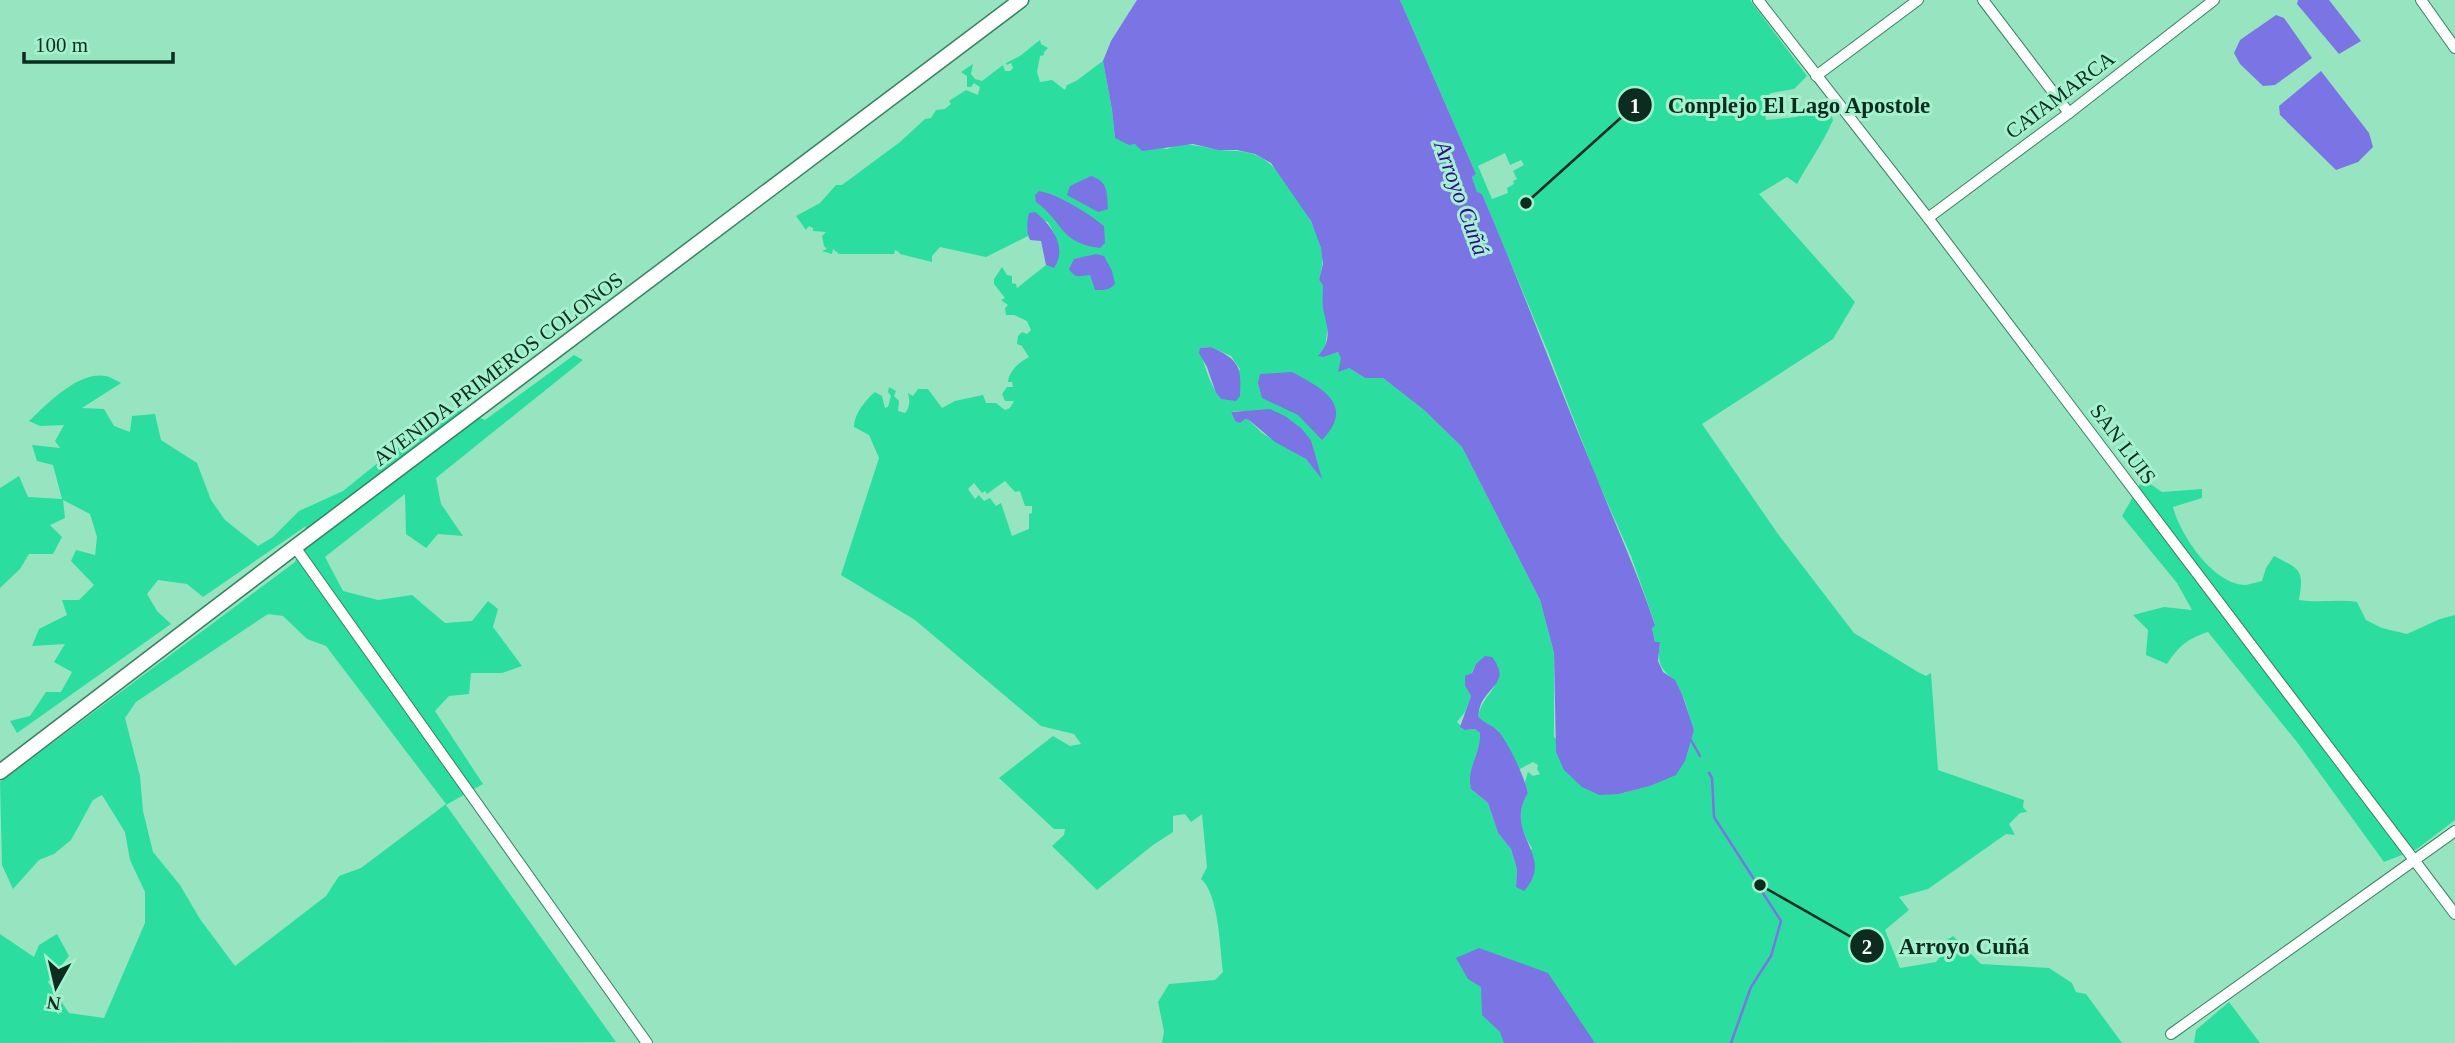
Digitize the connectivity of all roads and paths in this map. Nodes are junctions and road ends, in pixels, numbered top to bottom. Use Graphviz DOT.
graph roads {
  1 [pos="1021,0"];
  2 [pos="1758,0"];
  3 [pos="1918,0"];
  4 [pos="1983,0"];
  5 [pos="2421,0"];
  6 [pos="2209,1"];
  7 [pos="2452,35"];
  8 [pos="2455,48"];
  9 [pos="1816,76"];
  10 [pos="2069,113"];
  11 [pos="1928,218"];
  12 [pos="295,547"];
  13 [pos="0,772"];
  14 [pos="2455,831"];
  15 [pos="2415,860"];
  16 [pos="2455,914"];
  17 [pos="2171,1034"];
  18 [pos="647,1043"];
  1 -- 12 [label="street, AVENIDA PRIMEROS COLONOS"];
  2 -- 9 [label="street, SAN LUIS"];
  3 -- 9 [label="street"];
  4 -- 10 [label="street"];
  5 -- 7 [label="street"];
  6 -- 10 [label="street, CATAMARCA"];
  7 -- 8 [label="street"];
  9 -- 11 [label="street, SAN LUIS"];
  10 -- 11 [label="street, CATAMARCA"];
  11 -- 15 [label="street, SAN LUIS"];
  12 -- 13 [label="street, AVENIDA PRIMEROS COLONOS"];
  12 -- 18 [label="street"];
  14 -- 15 [label="street"];
  15 -- 16 [label="street, SAN LUIS"];
  15 -- 17 [label="street"];
}
